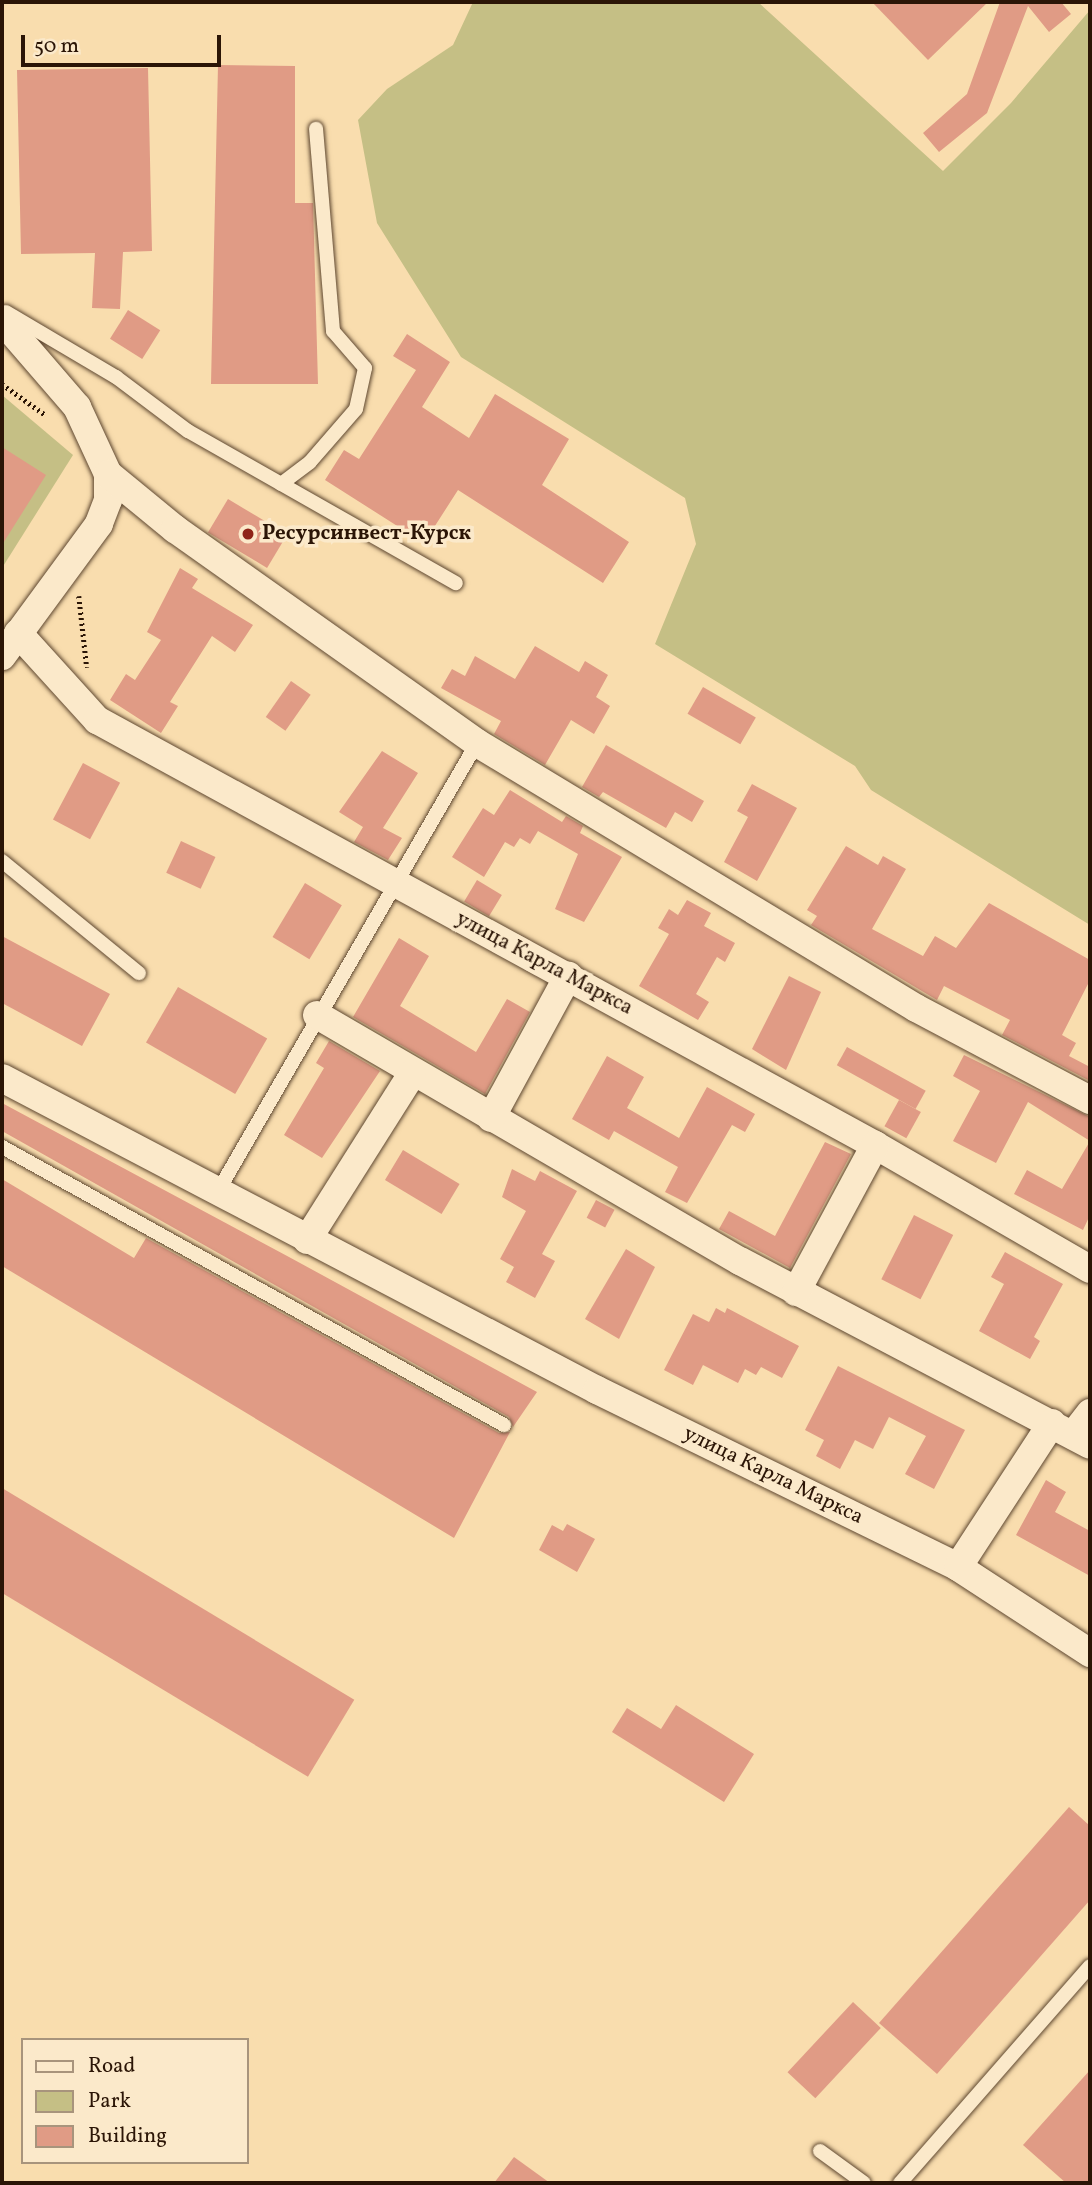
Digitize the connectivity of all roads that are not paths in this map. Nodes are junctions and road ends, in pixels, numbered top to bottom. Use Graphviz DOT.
graph roads {
  1 [pos="316,129"];
  2 [pos="2,310"];
  3 [pos="2,320"];
  4 [pos="108,474"];
  5 [pos="281,484"];
  6 [pos="456,583"];
  7 [pos="18,633"];
  8 [pos="2,656"];
  9 [pos="477,743"];
  10 [pos="2,861"];
  11 [pos="397,884"];
  12 [pos="139,973"];
  13 [pos="568,976"];
  14 [pos="317,1015"];
  15 [pos="412,1074"];
  16 [pos="2,1078"];
  17 [pos="1090,1100"];
  18 [pos="491,1118"];
  19 [pos="875,1145"];
  20 [pos="2,1147"];
  21 [pos="217,1193"];
  22 [pos="307,1240"];
  23 [pos="1090,1269"];
  24 [pos="796,1292"];
  25 [pos="1090,1413"];
  26 [pos="504,1425"];
  27 [pos="1072,1434"];
  28 [pos="958,1567"];
  29 [pos="1090,1653"];
  30 [pos="1090,1966"];
  31 [pos="820,2151"];
  32 [pos="864,2183"];
  33 [pos="900,2183"];
  1 -- 5 [label="lane"];
  2 -- 5 [label="lane"];
  3 -- 4 [label="street"];
  4 -- 7 [label="street"];
  4 -- 9 [label="street"];
  5 -- 6 [label="lane"];
  7 -- 8 [label="street"];
  7 -- 11 [label="street, улица Карла Маркса"];
  9 -- 11 [label="lane"];
  9 -- 17 [label="street"];
  10 -- 12 [label="lane"];
  11 -- 13 [label="street, улица Карла Маркса"];
  11 -- 14 [label="lane"];
  13 -- 18 [label="street"];
  13 -- 19 [label="street, улица Карла Маркса"];
  14 -- 15 [label="street"];
  14 -- 21 [label="lane"];
  15 -- 18 [label="street"];
  15 -- 22 [label="street"];
  16 -- 21 [label="street, улица Карла Маркса"];
  18 -- 24 [label="street"];
  19 -- 23 [label="street, улица Карла Маркса"];
  19 -- 24 [label="street"];
  20 -- 26 [label="lane"];
  21 -- 22 [label="street, улица Карла Маркса"];
  22 -- 28 [label="street, улица Карла Маркса"];
  24 -- 27 [label="street"];
  25 -- 27 [label="street"];
  27 -- 28 [label="street"];
  28 -- 29 [label="street, улица Карла Маркса"];
  30 -- 33 [label="lane"];
  31 -- 32 [label="lane"];
}
